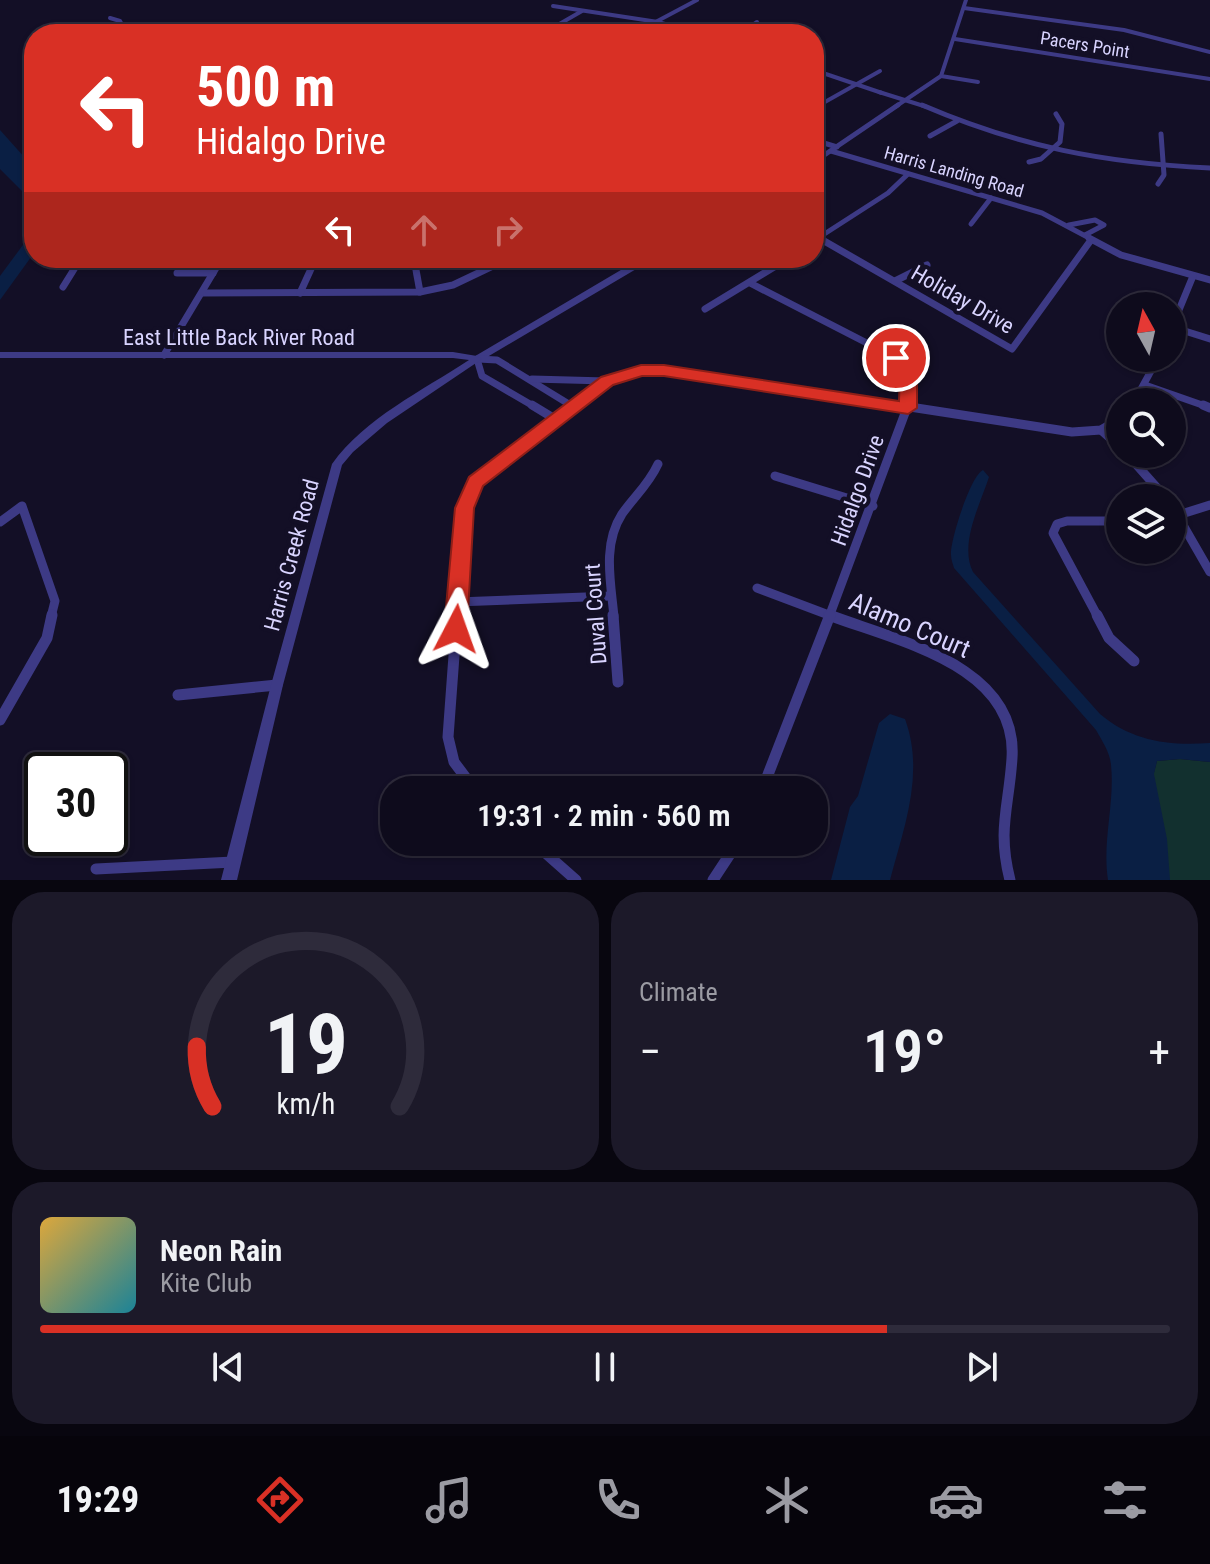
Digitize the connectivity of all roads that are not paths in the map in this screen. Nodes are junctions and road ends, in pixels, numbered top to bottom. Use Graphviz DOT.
graph roads {
  1 [pos="697,0"];
  2 [pos="966,0"];
  3 [pos="553,6"];
  4 [pos="964,8"];
  5 [pos="583,11"];
  6 [pos="110,18"];
  7 [pos="658,22"];
  8 [pos="757,22"];
  9 [pos="122,24"];
  10 [pos="560,24"];
  11 [pos="654,24"];
  12 [pos="665,24"];
  13 [pos="754,24"];
  14 [pos="955,39"];
  15 [pos="1210,52"];
  16 [pos="880,71"];
  17 [pos="824,73"];
  18 [pos="941,76"];
  19 [pos="1210,79"];
  20 [pos="978,82"];
  21 [pos="857,84"];
  22 [pos="904,99"];
  23 [pos="824,102"];
  24 [pos="1056,114"];
  25 [pos="957,121"];
  26 [pos="1161,134"];
  27 [pos="930,136"];
  28 [pos="824,144"];
  29 [pos="834,149"];
  30 [pos="1053,149"];
  31 [pos="824,156"];
  32 [pos="1029,162"];
  33 [pos="1163,166"];
  34 [pos="1210,168"];
  35 [pos="908,174"];
  36 [pos="1158,184"];
  37 [pos="991,198"];
  38 [pos="971,224"];
  39 [pos="1069,225"];
  40 [pos="824,235"];
  41 [pos="1088,237"];
  42 [pos="824,244"];
  43 [pos="927,265"];
  44 [pos="75,268"];
  45 [pos="216,268"];
  46 [pos="311,268"];
  47 [pos="489,268"];
  48 [pos="629,268"];
  49 [pos="773,268"];
  50 [pos="416,270"];
  51 [pos="177,273"];
  52 [pos="213,273"];
  53 [pos="1193,276"];
  54 [pos="1210,280"];
  55 [pos="895,281"];
  56 [pos="750,283"];
  57 [pos="63,287"];
  58 [pos="420,292"];
  59 [pos="202,293"];
  60 [pos="300,293"];
  61 [pos="1186,293"];
  62 [pos="705,309"];
  63 [pos="1186,331"];
  64 [pos="1210,339"];
  65 [pos="0,355"];
  66 [pos="164,355"];
  67 [pos="477,359"];
  68 [pos="1151,372"];
  69 [pos="527,378"];
  70 [pos="607,381"];
  71 [pos="1145,385"];
  72 [pos="1143,388"];
  73 [pos="572,406"];
  74 [pos="908,408"];
  75 [pos="1210,408"];
  76 [pos="555,419"];
  77 [pos="1106,427"];
  78 [pos="1101,430"];
  79 [pos="1106,434"];
  80 [pos="658,464"];
  81 [pos="1139,468"];
  82 [pos="775,476"];
  83 [pos="1154,484"];
  84 [pos="1210,505"];
  85 [pos="873,506"];
  86 [pos="1186,513"];
  87 [pos="1106,521"];
  88 [pos="0,522"];
  89 [pos="1186,532"];
  90 [pos="1210,572"];
  91 [pos="757,588"];
  92 [pos="611,596"];
  93 [pos="457,602"];
  94 [pos="831,615"];
  95 [pos="1134,661"];
  96 [pos="618,682"];
  97 [pos="277,685"];
  98 [pos="178,695"];
  99 [pos="0,720"];
  100 [pos="464,776"];
  101 [pos="768,776"];
  102 [pos="549,856"];
  103 [pos="729,856"];
  104 [pos="233,862"];
  105 [pos="96,869"];
  106 [pos="229,880"];
  107 [pos="576,880"];
  108 [pos="713,880"];
  109 [pos="1010,880"];
  1 -- 7 [label="street"];
  2 -- 4 [label="street"];
  3 -- 5 [label="street"];
  4 -- 14 [label="street"];
  4 -- 15 [label="street"];
  5 -- 7 [label="street"];
  5 -- 10 [label="street"];
  6 -- 9 [label="street"];
  7 -- 11 [label="street"];
  7 -- 12 [label="street"];
  8 -- 13 [label="street"];
  14 -- 18 [label="street"];
  14 -- 19 [label="street, Pacers Point"];
  16 -- 21 [label="street"];
  17 -- 21 [label="street"];
  18 -- 20 [label="street"];
  18 -- 22 [label="street"];
  21 -- 22 [label="street"];
  21 -- 23 [label="street"];
  22 -- 25 [label="street"];
  22 -- 29 [label="street"];
  24 -- 30 [label="street"];
  25 -- 27 [label="street"];
  25 -- 30 [label="street"];
  26 -- 33 [label="street"];
  28 -- 29 [label="street, Harris Landing Road"];
  29 -- 31 [label="street"];
  29 -- 35 [label="street, Harris Landing Road"];
  30 -- 32 [label="street"];
  30 -- 33 [label="street"];
  33 -- 34 [label="street"];
  33 -- 36 [label="street"];
  35 -- 37 [label="street, Harris Landing Road"];
  35 -- 40 [label="street"];
  37 -- 38 [label="street"];
  37 -- 39 [label="street, Harris Landing Road"];
  39 -- 41 [label="street, Harris Landing Road"];
  39 -- 41 [label="street, Harris Landing Road"];
  41 -- 53 [label="street, Harris Landing Road"];
  41 -- 55 [label="street, Holiday Drive"];
  42 -- 55 [label="street, Holiday Drive"];
  43 -- 55 [label="street"];
  44 -- 57 [label="street"];
  45 -- 52 [label="street"];
  46 -- 60 [label="street"];
  47 -- 58 [label="street"];
  48 -- 67 [label="street, Harris Creek Road"];
  49 -- 56 [label="street"];
  50 -- 58 [label="street"];
  51 -- 52 [label="street"];
  52 -- 59 [label="street"];
  53 -- 54 [label="street, Harris Landing Road"];
  53 -- 61 [label="street"];
  56 -- 62 [label="street"];
  56 -- 74 [label="street, Hidalgo Drive"];
  58 -- 60 [label="street"];
  59 -- 60 [label="street"];
  59 -- 66 [label="street"];
  63 -- 64 [label="street"];
  65 -- 66 [label="street, East Little Back River Road"];
  66 -- 67 [label="street, East Little Back River Road"];
  67 -- 69 [label="street, East Little Back River Road"];
  67 -- 76 [label="street"];
  67 -- 97 [label="street, Harris Creek Road"];
  68 -- 71 [label="street"];
  69 -- 70 [label="street, East Little Back River Road"];
  69 -- 73 [label="street, East Little Back River Road"];
  70 -- 73 [label="street"];
  70 -- 74 [label="street"];
  71 -- 72 [label="street"];
  71 -- 75 [label="street"];
  73 -- 76 [label="street"];
  74 -- 78 [label="street"];
  74 -- 85 [label="street, Hidalgo Drive"];
  76 -- 93 [label="street"];
  77 -- 78 [label="street"];
  78 -- 79 [label="street"];
  80 -- 92 [label="street, Duval Court"];
  81 -- 83 [label="street"];
  82 -- 85 [label="street"];
  84 -- 86 [label="street"];
  85 -- 94 [label="street, Hidalgo Drive"];
  87 -- 95 [label="street"];
  88 -- 99 [label="street"];
  89 -- 90 [label="street"];
  91 -- 94 [label="street, Alamo Court"];
  92 -- 93 [label="street"];
  92 -- 96 [label="street, Duval Court"];
  93 -- 100 [label="street"];
  94 -- 101 [label="street, Hidalgo Drive"];
  94 -- 109 [label="street, Alamo Court"];
  97 -- 98 [label="street"];
  97 -- 104 [label="street, Harris Creek Road"];
  102 -- 107 [label="street"];
  103 -- 108 [label="street"];
  104 -- 105 [label="street"];
  104 -- 106 [label="street, Harris Creek Road"];
}
